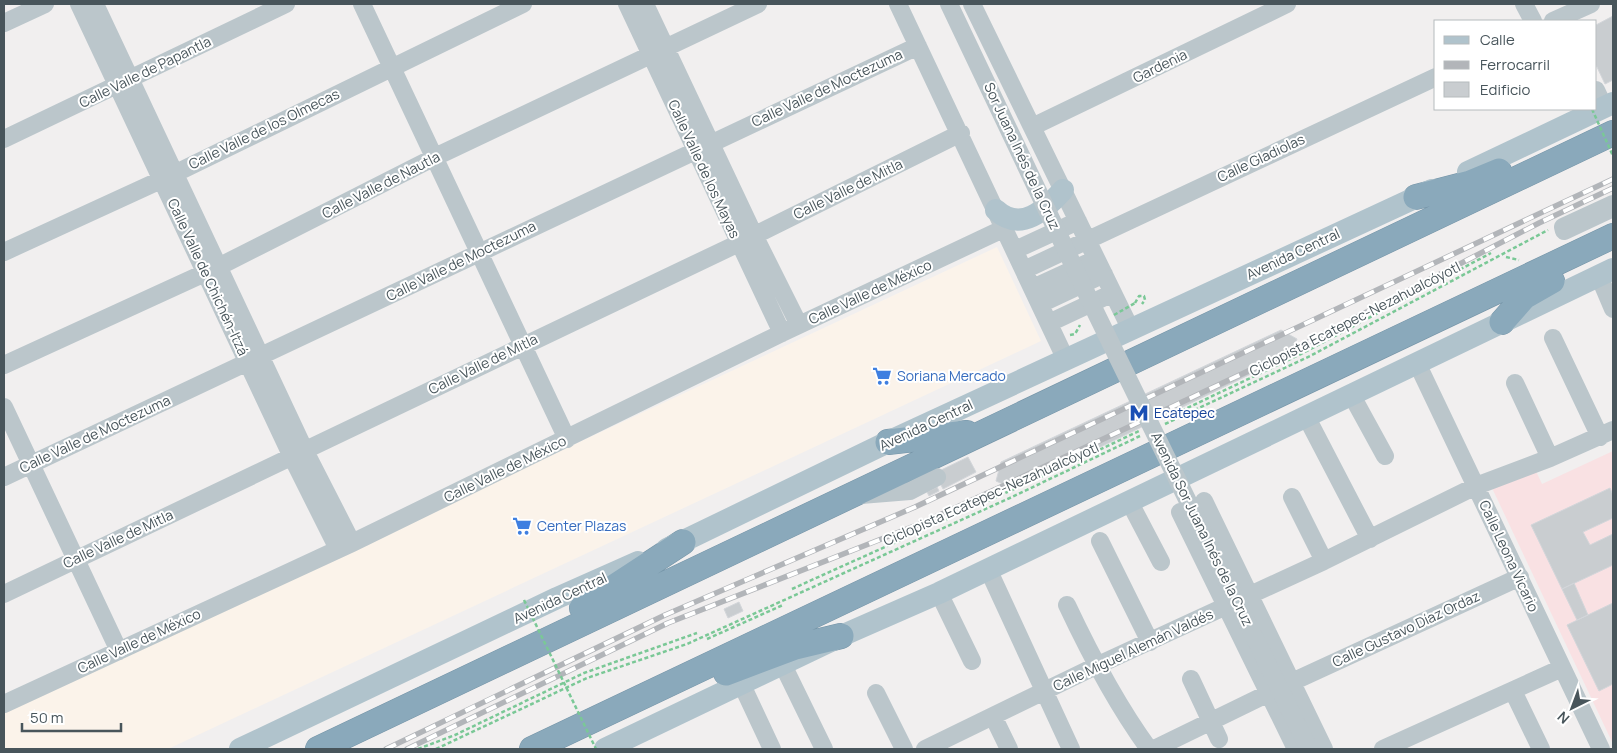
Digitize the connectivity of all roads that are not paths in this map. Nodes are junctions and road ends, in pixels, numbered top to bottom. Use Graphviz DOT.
graph roads {
  1 [pos="45,4"];
  2 [pos="79,4"];
  3 [pos="95,4"];
  4 [pos="286,4"];
  5 [pos="362,4"];
  6 [pos="523,4"];
  7 [pos="627,4"];
  8 [pos="645,4"];
  9 [pos="758,4"];
  10 [pos="898,4"];
  11 [pos="949,4"];
  12 [pos="974,4"];
  13 [pos="1287,4"];
  14 [pos="1524,4"];
  15 [pos="1591,4"];
  16 [pos="1557,16"];
  17 [pos="1532,20"];
  18 [pos="4,23"];
  19 [pos="918,46"];
  20 [pos="659,52"];
  21 [pos="391,67"];
  22 [pos="1434,78"];
  23 [pos="125,83"];
  24 [pos="1585,110"];
  25 [pos="1032,127"];
  26 [pos="961,133"];
  27 [pos="1613,133"];
  28 [pos="4,139"];
  29 [pos="703,145"];
  30 [pos="1574,152"];
  31 [pos="435,157"];
  32 [pos="169,176"];
  33 [pos="1063,190"];
  34 [pos="1416,197"];
  35 [pos="1613,204"];
  36 [pos="1613,208"];
  37 [pos="1001,219"];
  38 [pos="1078,221"];
  39 [pos="1613,236"];
  40 [pos="746,239"];
  41 [pos="1087,240"];
  42 [pos="1613,240"];
  43 [pos="1015,250"];
  44 [pos="480,251"];
  45 [pos="4,252"];
  46 [pos="1100,267"];
  47 [pos="213,269"];
  48 [pos="1024,270"];
  49 [pos="1606,272"];
  50 [pos="1037,296"];
  51 [pos="1120,297"];
  52 [pos="1094,309"];
  53 [pos="1613,309"];
  54 [pos="1133,320"];
  55 [pos="1502,322"];
  56 [pos="1049,323"];
  57 [pos="799,326"];
  58 [pos="782,333"];
  59 [pos="1552,338"];
  60 [pos="522,345"];
  61 [pos="254,360"];
  62 [pos="1066,360"];
  63 [pos="1417,363"];
  64 [pos="4,365"];
  65 [pos="1516,383"];
  66 [pos="1351,394"];
  67 [pos="4,407"];
  68 [pos="1311,424"];
  69 [pos="986,431"];
  70 [pos="1607,434"];
  71 [pos="567,439"];
  72 [pos="888,442"];
  73 [pos="299,454"];
  74 [pos="1385,456"];
  75 [pos="1550,458"];
  76 [pos="30,464"];
  77 [pos="4,477"];
  78 [pos="937,478"];
  79 [pos="1476,486"];
  80 [pos="847,497"];
  81 [pos="1292,497"];
  82 [pos="1204,500"];
  83 [pos="1129,501"];
  84 [pos="1180,512"];
  85 [pos="1366,533"];
  86 [pos="1100,541"];
  87 [pos="683,542"];
  88 [pos="345,546"];
  89 [pos="76,559"];
  90 [pos="1162,562"];
  91 [pos="1324,562"];
  92 [pos="988,569"];
  93 [pos="1520,577"];
  94 [pos="939,593"];
  95 [pos="4,594"];
  96 [pos="1250,597"];
  97 [pos="1067,605"];
  98 [pos="1226,607"];
  99 [pos="841,636"];
  100 [pos="1150,642"];
  101 [pos="119,650"];
  102 [pos="972,661"];
  103 [pos="498,663"];
  104 [pos="783,665"];
  105 [pos="1096,666"];
  106 [pos="1562,668"];
  107 [pos="1191,679"];
  108 [pos="1292,682"];
  109 [pos="742,684"];
  110 [pos="662,687"];
  111 [pos="1513,691"];
  112 [pos="1043,692"];
  113 [pos="876,693"];
  114 [pos="1269,693"];
  115 [pos="4,704"];
  116 [pos="994,716"];
  117 [pos="1211,722"];
  118 [pos="1219,739"];
  119 [pos="1391,748"];
  120 [pos="240,749"];
  121 [pos="318,749"];
  122 [pos="532,749"];
  123 [pos="605,749"];
  124 [pos="772,749"];
  125 [pos="824,749"];
  126 [pos="904,749"];
  127 [pos="925,749"];
  128 [pos="1009,749"];
  129 [pos="1072,749"];
  130 [pos="1149,749"];
  131 [pos="1154,749"];
  132 [pos="1296,749"];
  133 [pos="1309,749"];
  134 [pos="1324,749"];
  135 [pos="1541,749"];
  136 [pos="1601,749"];
  1 -- 18 [label="street"];
  2 -- 23 [label="street, Calle Valle de Chichén-Itzá"];
  3 -- 23 [label="street, Calle Valle de Chichén-Itzá"];
  4 -- 23 [label="street, Calle Valle de Papantla"];
  5 -- 21 [label="street"];
  6 -- 21 [label="street, Calle Valle de los Olmecas"];
  7 -- 20 [label="street, Calle Valle de los Mayas"];
  8 -- 20 [label="street, Calle Valle de los Mayas"];
  9 -- 20 [label="street, Calle Valle de Nautla"];
  10 -- 19 [label="street"];
  11 -- 52 [label="street, Sor Juana Inés de la Cruz, bridge"];
  12 -- 25 [label="street"];
  13 -- 25 [label="street, Gardenia"];
  14 -- 17 [label="street"];
  15 -- 16 [label="street"];
  19 -- 26 [label="street"];
  19 -- 29 [label="street, Calle Valle de Moctezuma"];
  20 -- 29 [label="street, Calle Valle de los Mayas"];
  20 -- 31 [label="street, Calle Valle de Nautla"];
  21 -- 31 [label="street"];
  21 -- 32 [label="street, Calle Valle de los Olmecas"];
  22 -- 41 [label="street, Calle Gladiolas"];
  23 -- 28 [label="street, Calle Valle de Papantla"];
  23 -- 32 [label="street, Calle Valle de Chichén-Itzá"];
  24 -- 34 [label="main road, Avenida Central"];
  25 -- 33 [label="street"];
  26 -- 37 [label="street"];
  26 -- 40 [label="street, Calle Valle de Mitla"];
  27 -- 30 [label="highway, Avenida Central"];
  29 -- 40 [label="street, Calle Valle de los Mayas"];
  29 -- 44 [label="street, Calle Valle de Moctezuma"];
  30 -- 34 [label="highway"];
  30 -- 69 [label="highway, Avenida Central"];
  31 -- 44 [label="street"];
  31 -- 47 [label="street, Calle Valle de Nautla"];
  32 -- 45 [label="street, Calle Valle de los Olmecas"];
  32 -- 47 [label="street, Calle Valle de Chichén-Itzá"];
  33 -- 37 [label="main road"];
  33 -- 38 [label="street"];
  34 -- 54 [label="main road, Avenida Central"];
  35 -- 36 [label="street"];
  37 -- 43 [label="street"];
  37 -- 57 [label="street, Calle Valle de México"];
  38 -- 41 [label="street"];
  38 -- 43 [label="street"];
  39 -- 110 [label="highway"];
  40 -- 57 [label="street, Calle Valle de los Mayas"];
  40 -- 58 [label="street, Calle Valle de los Mayas"];
  40 -- 60 [label="street, Calle Valle de Mitla"];
  41 -- 46 [label="street"];
  41 -- 48 [label="street, Calle Gladiolas"];
  42 -- 55 [label="highway"];
  43 -- 48 [label="street"];
  44 -- 60 [label="street"];
  44 -- 61 [label="street, Calle Valle de Moctezuma"];
  46 -- 50 [label="street"];
  46 -- 51 [label="street"];
  47 -- 61 [label="street, Calle Valle de Chichén-Itzá"];
  47 -- 64 [label="street, Calle Valle de Nautla"];
  48 -- 50 [label="street"];
  49 -- 53 [label="street"];
  49 -- 55 [label="main road"];
  50 -- 56 [label="street"];
  51 -- 54 [label="street"];
  51 -- 56 [label="street"];
  52 -- 133 [label="street, Avenida Sor Juana Inés de la Cruz, bridge"];
  54 -- 62 [label="main road, Avenida Central"];
  55 -- 63 [label="main road"];
  56 -- 62 [label="street"];
  57 -- 58 [label="street, Calle Valle de México"];
  58 -- 71 [label="street, Calle Valle de México"];
  59 -- 70 [label="street"];
  60 -- 71 [label="street"];
  60 -- 73 [label="street, Calle Valle de Mitla"];
  61 -- 73 [label="street, Calle Valle de Chichén-Itzá"];
  61 -- 76 [label="street, Calle Valle de Moctezuma"];
  62 -- 72 [label="main road, Avenida Central"];
  63 -- 66 [label="main road"];
  63 -- 79 [label="street, Calle Leona Vicario"];
  65 -- 75 [label="street"];
  66 -- 68 [label="main road"];
  66 -- 74 [label="street"];
  67 -- 76 [label="street"];
  68 -- 83 [label="main road"];
  68 -- 85 [label="street"];
  69 -- 72 [label="highway"];
  69 -- 80 [label="highway, Avenida Central"];
  70 -- 75 [label="street, Calle Miguel Alemán Valdés"];
  71 -- 88 [label="street, Calle Valle de México"];
  72 -- 87 [label="main road, Avenida Central"];
  73 -- 88 [label="street, Calle Valle de Chichén-Itzá"];
  73 -- 89 [label="street, Calle Valle de Mitla"];
  75 -- 79 [label="street, Calle Miguel Alemán Valdés"];
  76 -- 77 [label="street, Calle Valle de Moctezuma"];
  76 -- 89 [label="street"];
  78 -- 80 [label="street"];
  79 -- 85 [label="street, Calle Miguel Alemán Valdés"];
  79 -- 93 [label="street, Calle Leona Vicario"];
  80 -- 103 [label="highway, Avenida Central"];
  81 -- 91 [label="street"];
  82 -- 96 [label="street, Avenida Sor Juana Inés de la Cruz"];
  83 -- 90 [label="street"];
  83 -- 92 [label="main road"];
  84 -- 98 [label="street, Avenida Sor Juana Inés de la Cruz"];
  85 -- 91 [label="street, Calle Miguel Alemán Valdés"];
  86 -- 100 [label="street"];
  87 -- 103 [label="highway"];
  87 -- 120 [label="main road, Avenida Central"];
  88 -- 101 [label="street, Calle Valle de México"];
  89 -- 95 [label="street, Calle Valle de Mitla"];
  89 -- 101 [label="street"];
  91 -- 96 [label="street, Calle Miguel Alemán Valdés"];
  92 -- 94 [label="main road"];
  92 -- 112 [label="street"];
  93 -- 106 [label="street, Calle Leona Vicario"];
  93 -- 108 [label="street, Calle Gustavo Díaz Ordaz"];
  94 -- 99 [label="main road"];
  94 -- 102 [label="street"];
  96 -- 98 [label="street, Calle Miguel Alemán Valdés"];
  96 -- 108 [label="street, Avenida Sor Juana Inés de la Cruz"];
  97 -- 105 [label="street"];
  98 -- 100 [label="street, Calle Miguel Alemán Valdés"];
  98 -- 114 [label="street, Avenida Sor Juana Inés de la Cruz"];
  99 -- 104 [label="main road"];
  99 -- 110 [label="highway"];
  100 -- 105 [label="street, Calle Miguel Alemán Valdés"];
  101 -- 115 [label="street, Calle Valle de México"];
  103 -- 121 [label="highway, Avenida Central"];
  104 -- 109 [label="main road"];
  104 -- 125 [label="street"];
  105 -- 112 [label="street, Calle Miguel Alemán Valdés"];
  105 -- 130 [label="street"];
  106 -- 111 [label="street"];
  106 -- 136 [label="street, Calle Leona Vicario"];
  107 -- 117 [label="street"];
  108 -- 134 [label="street, Avenida Sor Juana Inés de la Cruz"];
  109 -- 123 [label="main road"];
  109 -- 124 [label="street"];
  110 -- 122 [label="highway"];
  111 -- 119 [label="street"];
  111 -- 135 [label="street"];
  112 -- 116 [label="street, Calle Miguel Alemán Valdés"];
  112 -- 129 [label="street"];
  113 -- 126 [label="street"];
  114 -- 117 [label="street"];
  114 -- 132 [label="street, Avenida Sor Juana Inés de la Cruz"];
  116 -- 127 [label="street, Calle Miguel Alemán Valdés"];
  116 -- 128 [label="street"];
  117 -- 118 [label="street"];
  117 -- 131 [label="street"];
}
